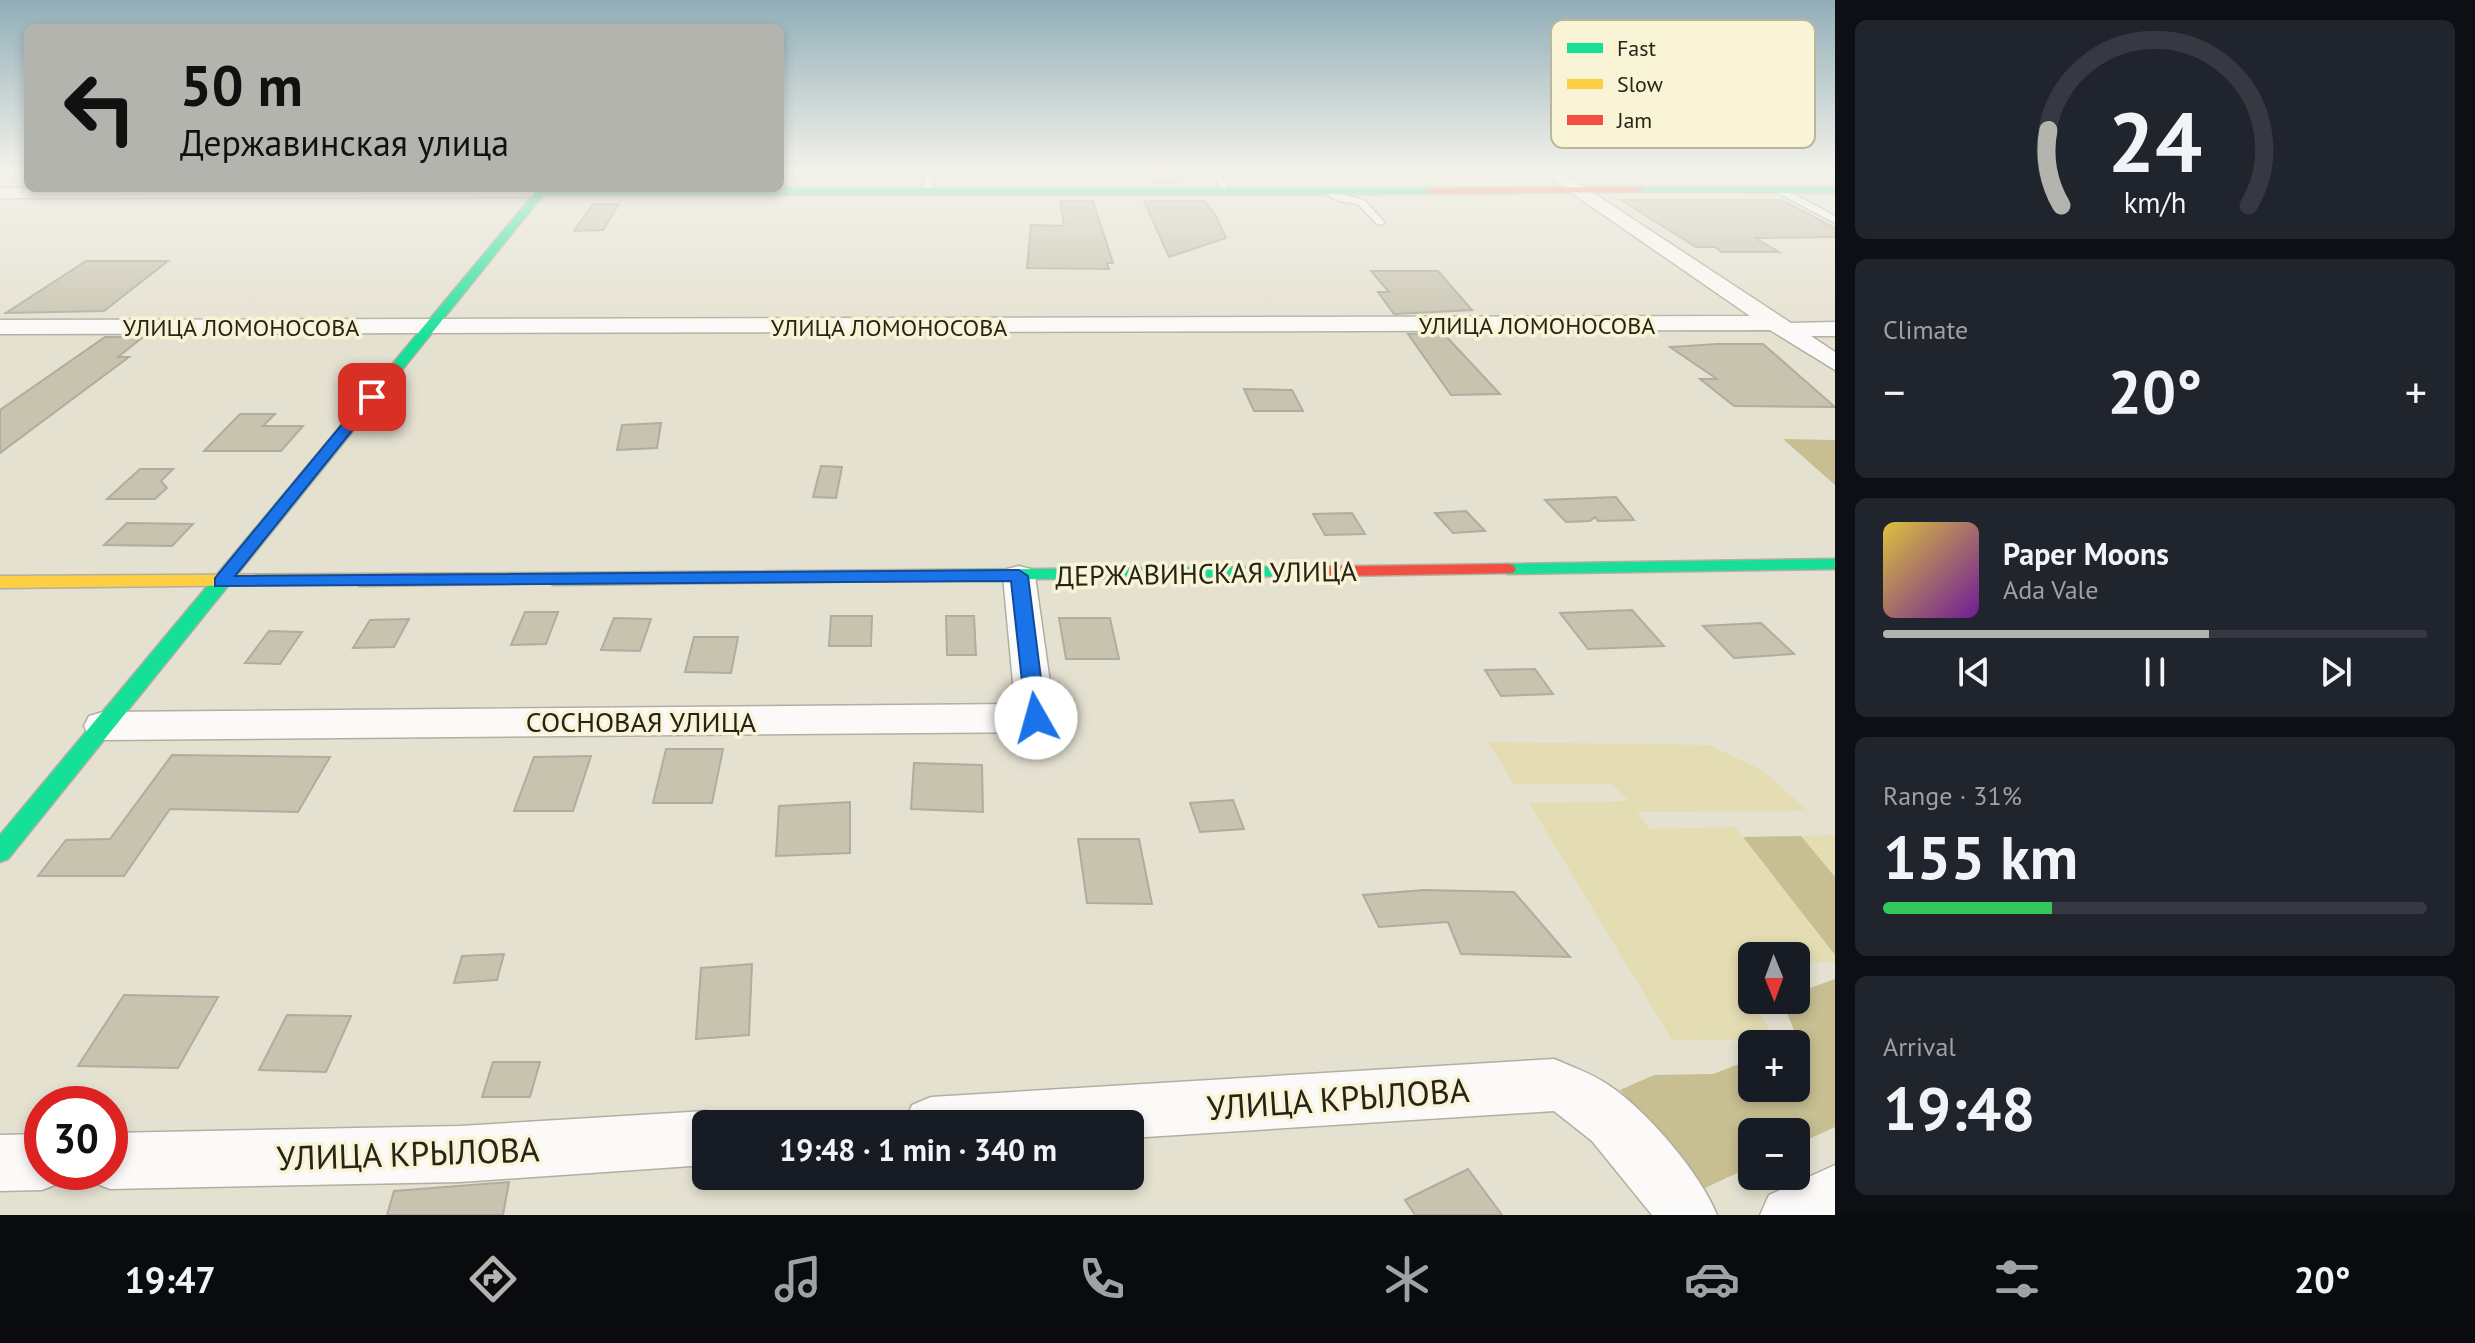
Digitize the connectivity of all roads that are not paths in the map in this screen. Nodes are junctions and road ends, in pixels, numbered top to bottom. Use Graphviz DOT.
graph roads {
  1 [pos="511,228"];
  2 [pos="1632,228"];
  3 [pos="1782,326"];
  4 [pos="0,327"];
  5 [pos="429,328"];
  6 [pos="1835,329"];
  7 [pos="1835,363"];
  8 [pos="1835,564"];
  9 [pos="1019,576"];
  10 [pos="0,582"];
  11 [pos="221,582"];
  12 [pos="103,726"];
  13 [pos="0,852"];
  14 [pos="1144,1111"];
  15 [pos="692,1139"];
  16 [pos="128,1161"];
  17 [pos="24,1162"];
  18 [pos="0,1163"];
  19 [pos="1835,1193"];
  20 [pos="1688,1215"];
  21 [pos="1789,1215"];
  1 -- 5 [label="street"];
  2 -- 3 [label="street"];
  3 -- 5 [label="street, УЛИЦА ЛОМОНОСОВА"];
  3 -- 6 [label="street, УЛИЦА ЛОМОНОСОВА"];
  3 -- 7 [label="street"];
  4 -- 5 [label="street, УЛИЦА ЛОМОНОСОВА"];
  5 -- 11 [label="street"];
  8 -- 9 [label="street, ДЕРЖАВИНСКАЯ УЛИЦА"];
  9 -- 11 [label="street, ДЕРЖАВИНСКАЯ УЛИЦА"];
  9 -- 12 [label="street, СОСНОВАЯ УЛИЦА"];
  10 -- 11 [label="street, ДЕРЖАВИНСКАЯ УЛИЦА"];
  11 -- 12 [label="street"];
  12 -- 13 [label="street"];
  14 -- 20 [label="street, УЛИЦА КРЫЛОВА"];
  15 -- 16 [label="street, УЛИЦА КРЫЛОВА"];
  17 -- 18 [label="street"];
  19 -- 21 [label="street"];
}
